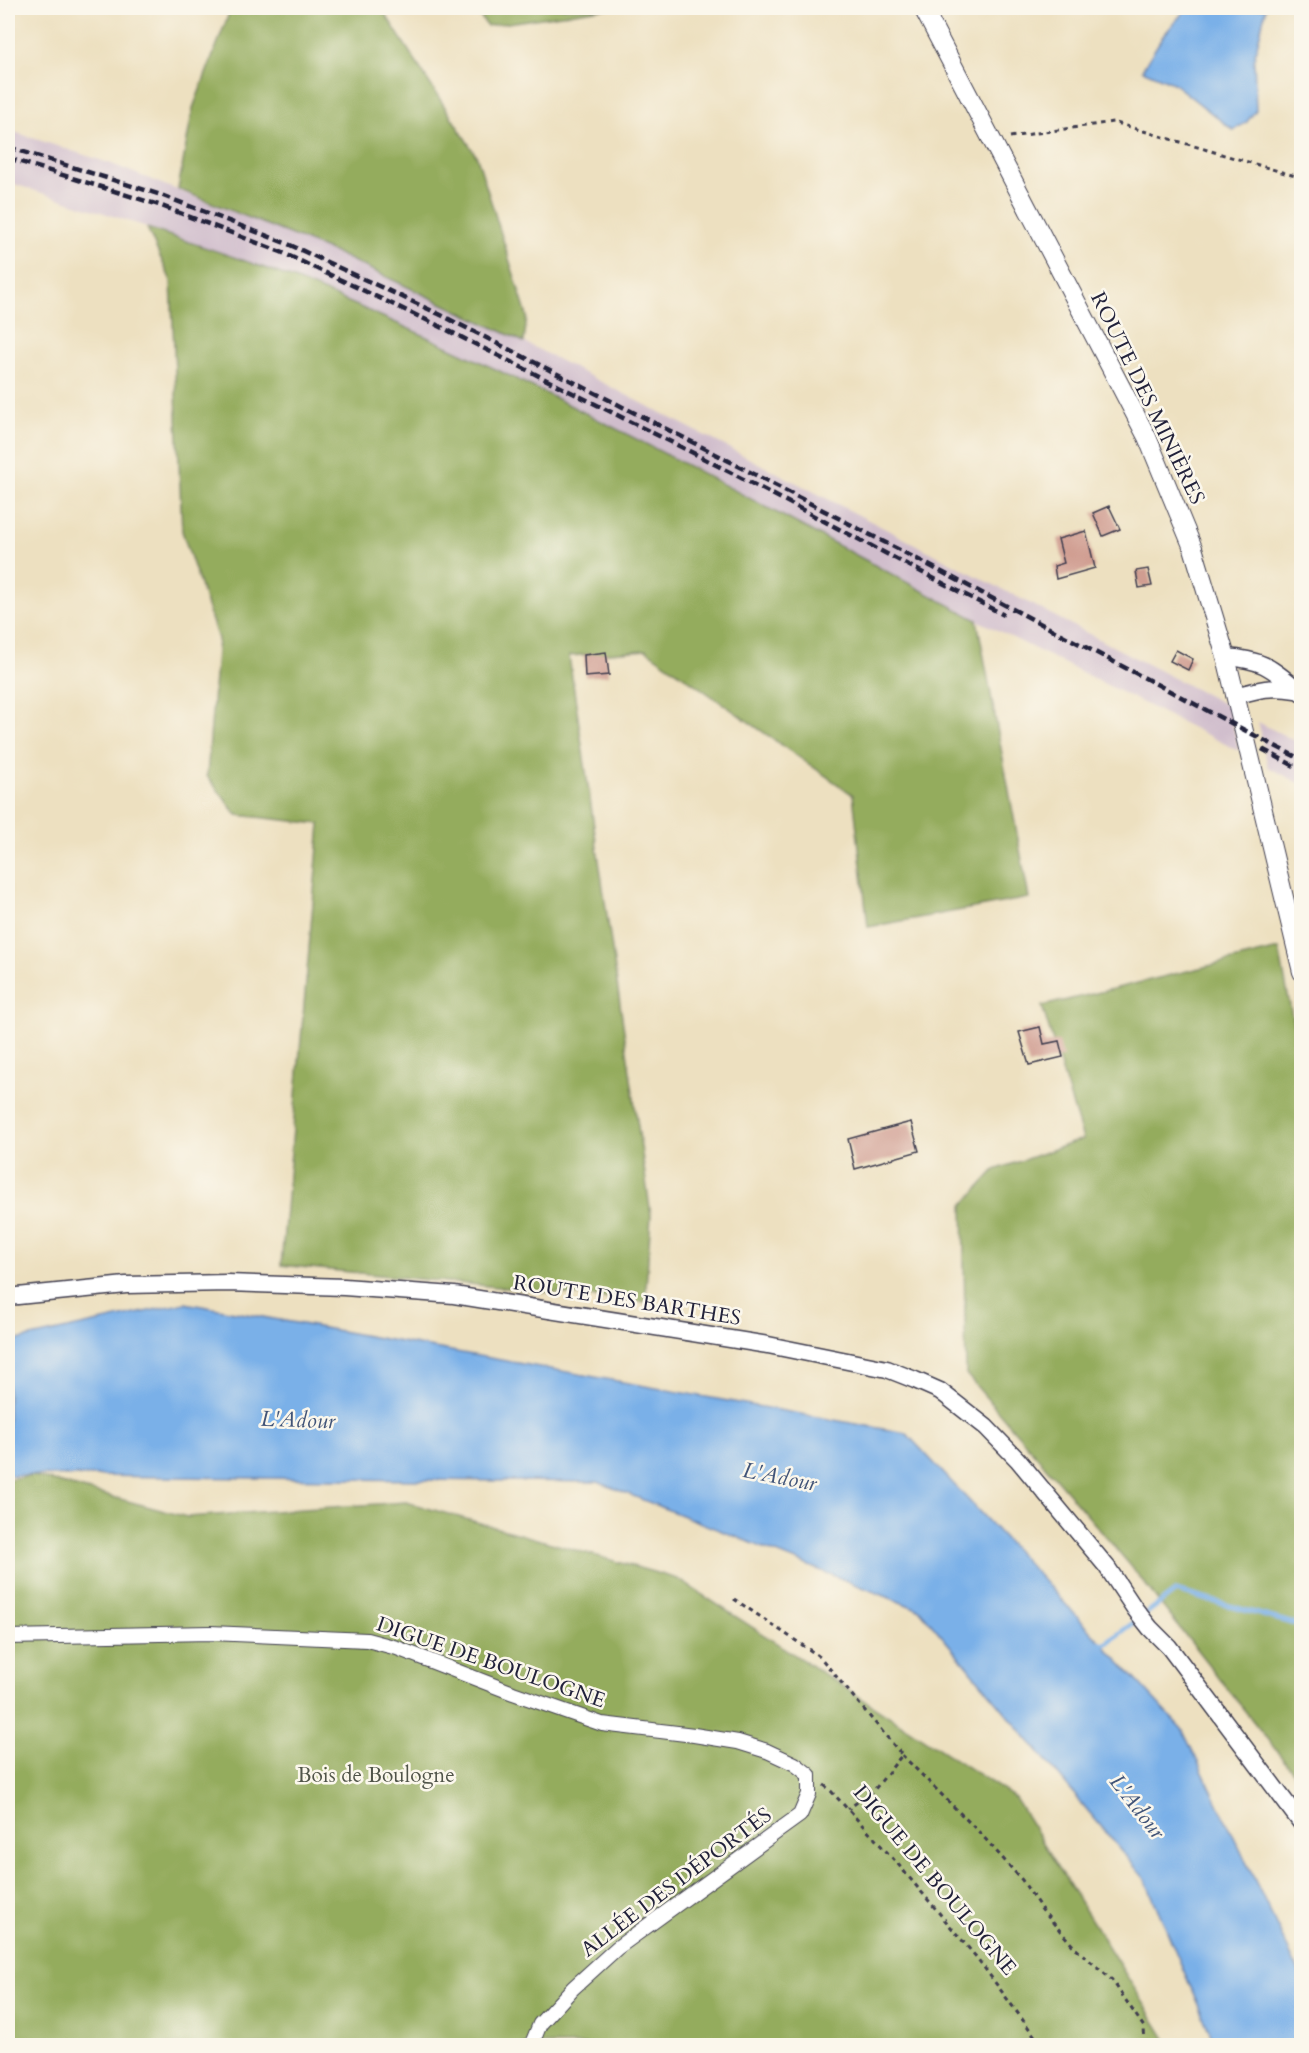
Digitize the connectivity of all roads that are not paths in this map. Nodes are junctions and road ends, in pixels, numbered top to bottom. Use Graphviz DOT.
graph roads {
  1 [pos="923,8"];
  2 [pos="1226,657"];
  3 [pos="1300,692"];
  4 [pos="1236,696"];
  5 [pos="1302,972"];
  6 [pos="8,1297"];
  7 [pos="8,1637"];
  8 [pos="809,1775"];
  9 [pos="1302,1824"];
  10 [pos="531,2046"];
  1 -- 2 [label="main road, ROUTE DES MINIÈRES"];
  2 -- 3 [label="street"];
  2 -- 4 [label="main road, ROUTE DES MINIÈRES"];
  3 -- 4 [label="street"];
  4 -- 5 [label="main road, ROUTE DES MINIÈRES"];
  6 -- 9 [label="street, ROUTE DES BARTHES"];
  7 -- 8 [label="street, DIGUE DE BOULOGNE"];
  8 -- 10 [label="street, ALLÉE DES DÉPORTÉS"];
}
